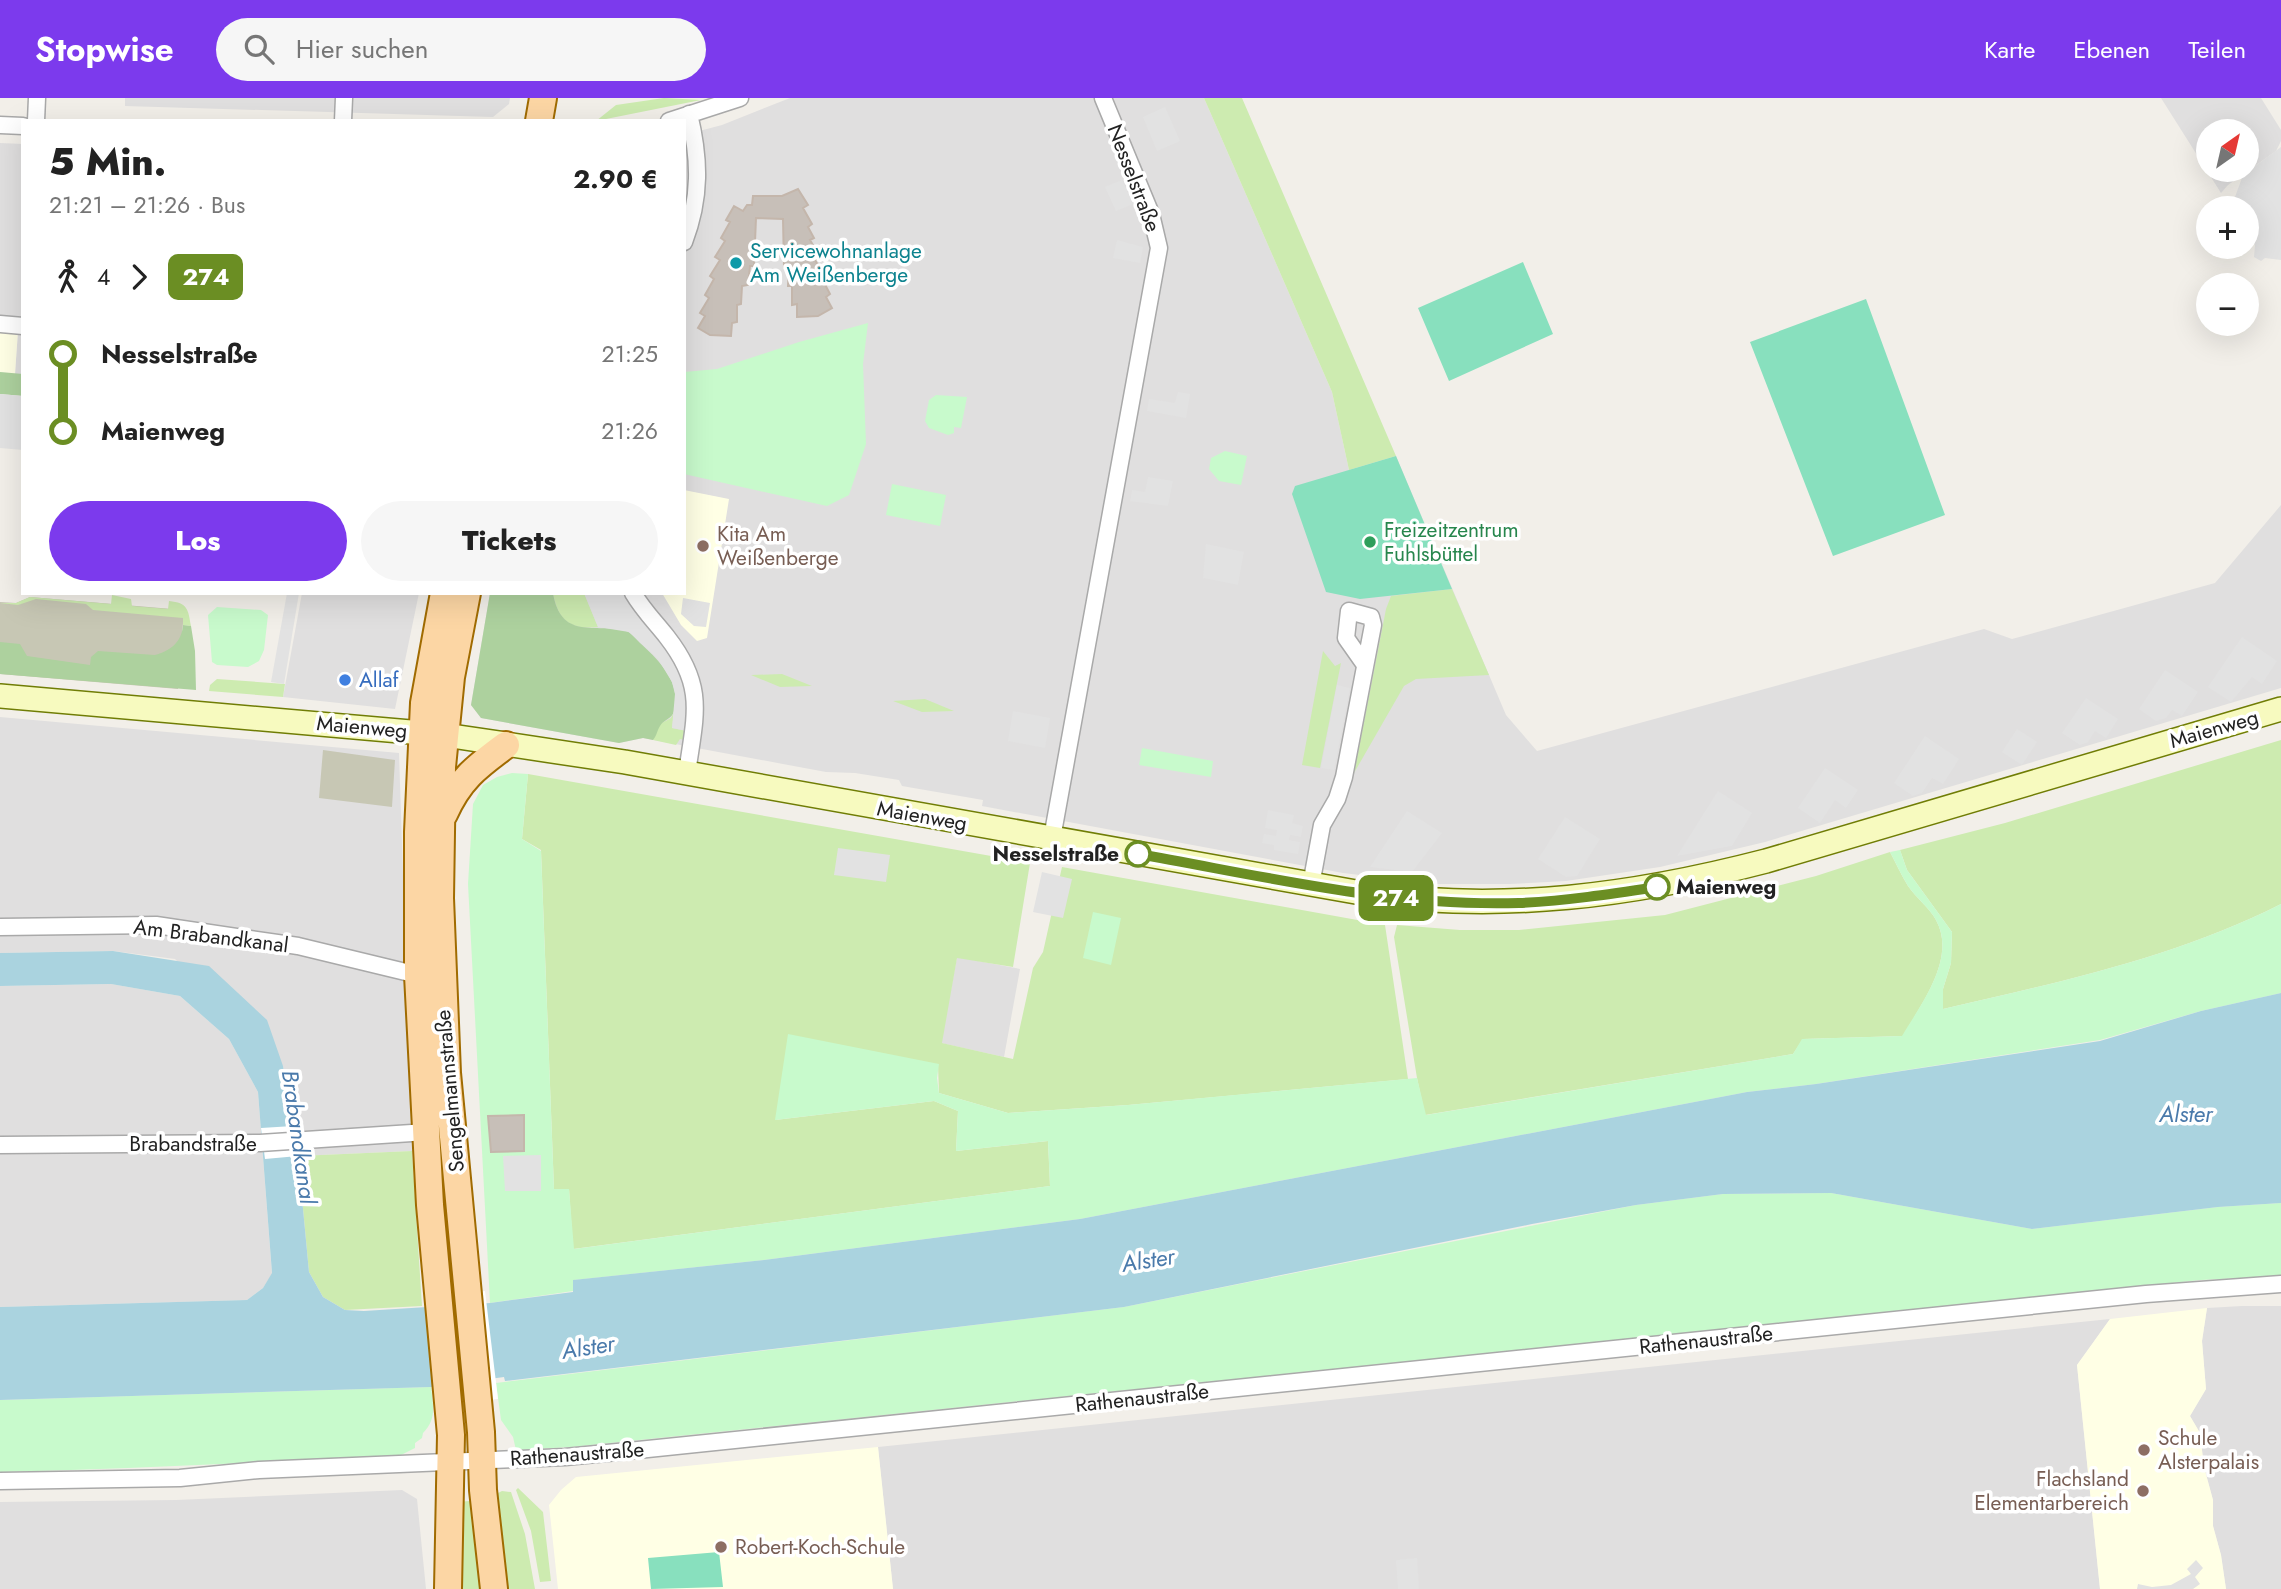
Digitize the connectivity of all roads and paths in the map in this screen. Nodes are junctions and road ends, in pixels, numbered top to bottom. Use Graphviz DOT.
graph roads {
  1 [pos="37,98"];
  2 [pos="344,98"];
  3 [pos="543,98"];
  4 [pos="740,98"];
  5 [pos="1103,98"];
  6 [pos="689,114"];
  7 [pos="36,119"];
  8 [pos="343,119"];
  9 [pos="539,119"];
  10 [pos="675,119"];
  11 [pos="0,125"];
  12 [pos="21,126"];
  13 [pos="686,236"];
  14 [pos="0,324"];
  15 [pos="21,326"];
  16 [pos="444,595"];
  17 [pos="467,595"];
  18 [pos="635,595"];
  19 [pos="1365,665"];
  20 [pos="0,696"];
  21 [pos="2281,709"];
  22 [pos="434,734"];
  23 [pos="506,745"];
  24 [pos="687,773"];
  25 [pos="442,819"];
  26 [pos="1052,838"];
  27 [pos="1311,885"];
  28 [pos="0,927"];
  29 [pos="418,975"];
  30 [pos="427,1132"];
  31 [pos="0,1145"];
  32 [pos="2281,1284"];
  33 [pos="482,1460"];
  34 [pos="450,1462"];
  35 [pos="0,1481"];
  36 [pos="448,1589"];
  37 [pos="494,1589"];
  1 -- 7 [label="street"];
  2 -- 8 [label="street"];
  3 -- 9 [label="main road"];
  4 -- 6 [label="street"];
  5 -- 26 [label="street, Nesselstraße"];
  6 -- 10 [label="street"];
  6 -- 13 [label="street"];
  11 -- 12 [label="street"];
  14 -- 15 [label="street"];
  16 -- 22 [label="main road, Sengelmannstraße"];
  17 -- 22 [label="main road, Sengelmannstraße"];
  18 -- 24 [label="street"];
  19 -- 27 [label="street"];
  20 -- 22 [label="street, Maienweg"];
  21 -- 27 [label="street, Maienweg"];
  22 -- 23 [label="street, Maienweg"];
  22 -- 25 [label="main road, Sengelmannstraße"];
  22 -- 29 [label="main road, Sengelmannstraße"];
  23 -- 24 [label="street, Maienweg"];
  23 -- 25 [label="main road"];
  24 -- 26 [label="street, Maienweg"];
  25 -- 33 [label="main road, Sengelmannstraße"];
  26 -- 27 [label="street, Maienweg"];
  28 -- 29 [label="street, Am Brabandkanal"];
  29 -- 30 [label="main road, Sengelmannstraße"];
  30 -- 31 [label="street, Brabandstraße"];
  30 -- 34 [label="main road, Sengelmannstraße"];
  32 -- 33 [label="street, Rathenaustraße"];
  33 -- 34 [label="street, Rathenaustraße"];
  33 -- 37 [label="main road, Sengelmannstraße"];
  34 -- 35 [label="street, Rathenaustraße"];
  34 -- 36 [label="main road, Sengelmannstraße"];
}
